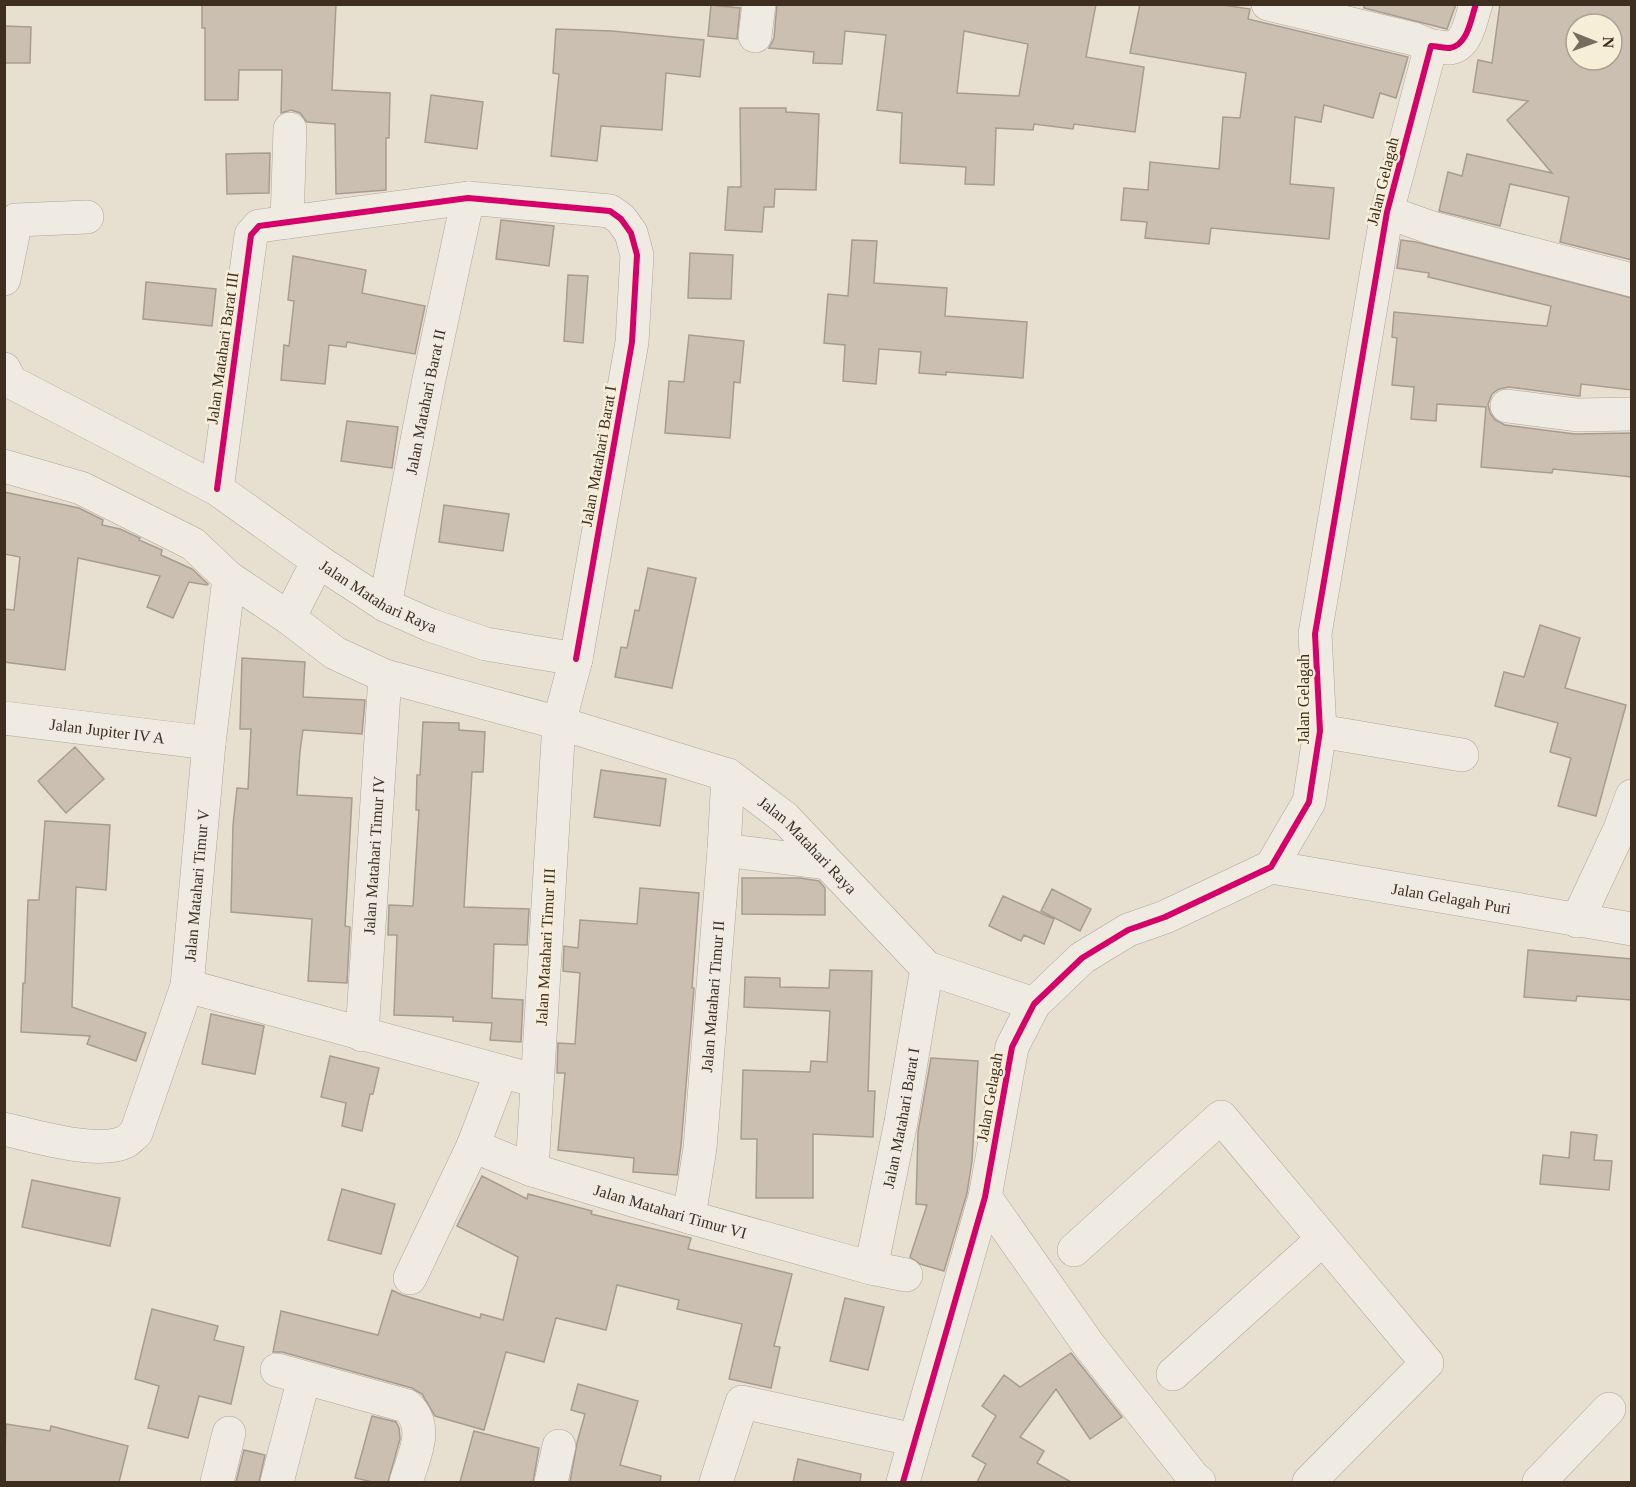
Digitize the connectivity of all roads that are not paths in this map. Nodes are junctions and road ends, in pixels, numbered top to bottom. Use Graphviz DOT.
graph roads {
  1 [pos="759,4"];
  2 [pos="1268,4"];
  3 [pos="1476,4"];
  4 [pos="755,36"];
  5 [pos="1431,46"];
  6 [pos="290,129"];
  7 [pos="468,198"];
  8 [pos="1387,212"];
  9 [pos="87,217"];
  10 [pos="10,220"];
  11 [pos="279,223"];
  12 [pos="4,279"];
  13 [pos="1632,280"];
  14 [pos="4,369"];
  15 [pos="1507,406"];
  16 [pos="1632,414"];
  17 [pos="4,466"];
  18 [pos="217,489"];
  19 [pos="318,561"];
  20 [pos="229,578"];
  21 [pos="385,605"];
  22 [pos="289,618"];
  23 [pos="576,659"];
  24 [pos="385,676"];
  25 [pos="4,718"];
  26 [pos="559,723"];
  27 [pos="1320,731"];
  28 [pos="209,742"];
  29 [pos="1462,755"];
  30 [pos="728,775"];
  31 [pos="1632,796"];
  32 [pos="724,850"];
  33 [pos="827,863"];
  34 [pos="1271,867"];
  35 [pos="1577,921"];
  36 [pos="1632,930"];
  37 [pos="927,968"];
  38 [pos="187,986"];
  39 [pos="1034,1004"];
  40 [pos="362,1035"];
  41 [pos="501,1072"];
  42 [pos="537,1081"];
  43 [pos="4,1129"];
  44 [pos="473,1146"];
  45 [pos="532,1170"];
  46 [pos="985,1197"];
  47 [pos="689,1217"];
  48 [pos="1323,1239"];
  49 [pos="1074,1250"];
  50 [pos="871,1268"];
  51 [pos="906,1275"];
  52 [pos="410,1278"];
  53 [pos="1173,1374"];
  54 [pos="1609,1409"];
  55 [pos="229,1433"];
  56 [pos="915,1440"];
  57 [pos="559,1446"];
  58 [pos="1570,1449"];
  59 [pos="1195,1481"];
  60 [pos="217,1482"];
  61 [pos="277,1482"];
  62 [pos="406,1482"];
  63 [pos="551,1482"];
  64 [pos="717,1482"];
  65 [pos="903,1482"];
  66 [pos="1309,1482"];
  67 [pos="1539,1482"];
  68 [pos="1572,1482"];
  1 -- 4 [label="street"];
  2 -- 5 [label="street"];
  3 -- 5 [label="street"];
  5 -- 8 [label="street, Jalan Gelagah"];
  6 -- 11 [label="street"];
  7 -- 11 [label="street"];
  7 -- 21 [label="street, Jalan Matahari Barat II"];
  7 -- 23 [label="street, Jalan Matahari Barat I"];
  8 -- 13 [label="street"];
  8 -- 27 [label="street, Jalan Gelagah"];
  9 -- 10 [label="street"];
  10 -- 12 [label="street"];
  11 -- 18 [label="street, Jalan Matahari Barat III"];
  14 -- 18 [label="street"];
  15 -- 16 [label="street"];
  17 -- 20 [label="street, Jalan Matahari Raya"];
  18 -- 19 [label="street"];
  19 -- 21 [label="street, Jalan Matahari Raya"];
  19 -- 22 [label="street, Jalan Matahari Raya"];
  20 -- 22 [label="street, Jalan Matahari Raya"];
  20 -- 28 [label="street, Jalan Matahari Timur V"];
  21 -- 23 [label="street, Jalan Matahari Raya"];
  22 -- 24 [label="street, Jalan Matahari Raya"];
  23 -- 26 [label="street"];
  24 -- 26 [label="street, Jalan Matahari Raya"];
  24 -- 40 [label="street, Jalan Matahari Timur IV"];
  25 -- 28 [label="street, Jalan Jupiter IV A"];
  26 -- 30 [label="street, Jalan Matahari Raya"];
  26 -- 42 [label="street, Jalan Matahari Timur III"];
  27 -- 29 [label="street"];
  27 -- 34 [label="street, Jalan Gelagah"];
  28 -- 38 [label="street, Jalan Matahari Timur V"];
  30 -- 32 [label="street, Jalan Matahari Timur II"];
  30 -- 33 [label="street, Jalan Matahari Raya"];
  31 -- 35 [label="street"];
  32 -- 33 [label="street"];
  32 -- 47 [label="street, Jalan Matahari Timur II"];
  33 -- 37 [label="street, Jalan Matahari Raya"];
  34 -- 35 [label="street, Jalan Gelagah Puri"];
  34 -- 39 [label="street, Jalan Gelagah"];
  35 -- 36 [label="street, Jalan Gelagah Puri"];
  37 -- 39 [label="street, Jalan Matahari Raya"];
  37 -- 50 [label="street, Jalan Matahari Barat I"];
  38 -- 40 [label="street"];
  38 -- 43 [label="street, Jalan Matahari Timur V"];
  39 -- 46 [label="street, Jalan Gelagah"];
  40 -- 41 [label="street"];
  41 -- 42 [label="street"];
  41 -- 44 [label="street"];
  42 -- 45 [label="street, Jalan Matahari Timur III"];
  44 -- 45 [label="street, Jalan Matahari Timur VI"];
  44 -- 52 [label="street"];
  45 -- 47 [label="street, Jalan Matahari Timur VI"];
  46 -- 56 [label="street, Jalan Gelagah"];
  46 -- 59 [label="street"];
  47 -- 50 [label="street, Jalan Matahari Timur VI"];
  48 -- 49 [label="street"];
  48 -- 53 [label="street"];
  48 -- 66 [label="street"];
  50 -- 51 [label="street, Jalan Matahari Timur VI"];
  54 -- 58 [label="street"];
  55 -- 60 [label="street"];
  56 -- 64 [label="street"];
  56 -- 65 [label="street, Jalan Gelagah"];
  57 -- 63 [label="street"];
  58 -- 67 [label="street"];
  58 -- 68 [label="street"];
  61 -- 62 [label="street"];
}
